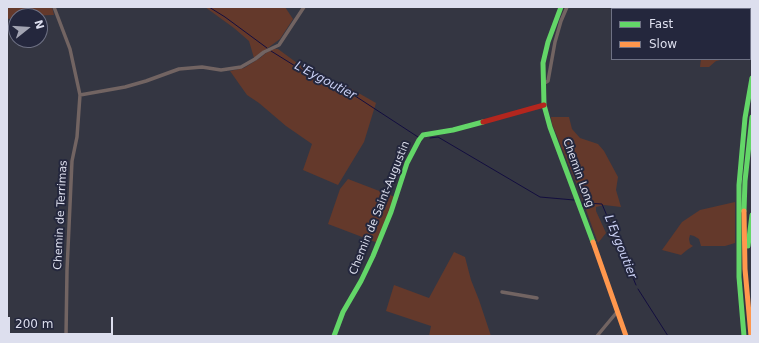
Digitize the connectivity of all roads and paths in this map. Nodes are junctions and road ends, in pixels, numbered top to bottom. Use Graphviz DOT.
graph roads {
  1 [pos="54,7"];
  2 [pos="304,7"];
  3 [pos="561,7"];
  4 [pos="567,7"];
  5 [pos="752,78"];
  6 [pos="543,84"];
  7 [pos="80,95"];
  8 [pos="544,105"];
  9 [pos="752,117"];
  10 [pos="752,215"];
  11 [pos="502,292"];
  12 [pos="537,298"];
  13 [pos="748,302"];
  14 [pos="617,312"];
  15 [pos="66,336"];
  16 [pos="334,336"];
  17 [pos="597,336"];
  18 [pos="626,336"];
  19 [pos="744,336"];
  20 [pos="751,336"];
  1 -- 7 [label="street, Chemin de Terrimas"];
  2 -- 7 [label="street"];
  3 -- 6 [label="main road, Chemin Long"];
  4 -- 6 [label="street"];
  5 -- 19 [label="main road"];
  6 -- 8 [label="main road, Chemin Long"];
  7 -- 15 [label="street, Chemin de Terrimas"];
  8 -- 14 [label="main road, Chemin Long"];
  8 -- 16 [label="main road, Chemin de Saint-Augustin"];
  9 -- 13 [label="main road"];
  10 -- 13 [label="main road"];
  11 -- 12 [label="street"];
  13 -- 20 [label="main road"];
  14 -- 17 [label="street"];
  14 -- 18 [label="main road, Chemin Long"];
}
